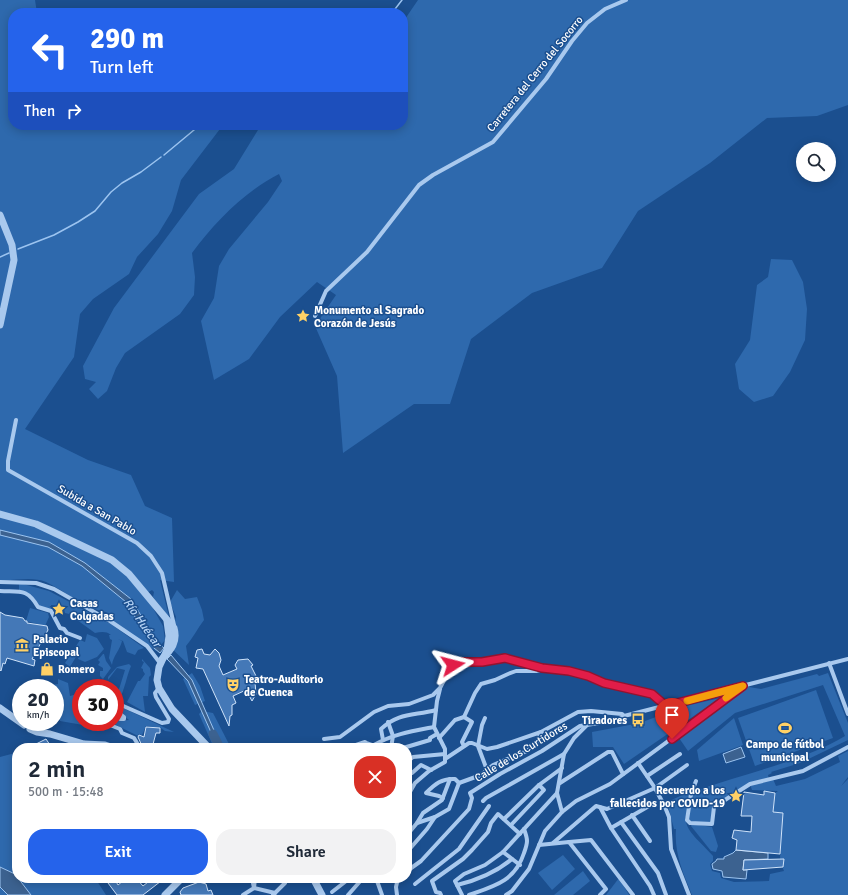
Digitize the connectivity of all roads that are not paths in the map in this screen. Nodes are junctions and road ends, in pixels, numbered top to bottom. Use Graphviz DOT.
graph roads {
  1 [pos="626,0"];
  2 [pos="0,215"];
  3 [pos="315,316"];
  4 [pos="0,325"];
  5 [pos="16,420"];
  6 [pos="0,514"];
  7 [pos="0,582"];
  8 [pos="0,591"];
  9 [pos="167,621"];
  10 [pos="174,628"];
  11 [pos="80,638"];
  12 [pos="168,649"];
  13 [pos="848,659"];
  14 [pos="161,661"];
  15 [pos="829,664"];
  16 [pos="546,669"];
  17 [pos="743,686"];
  18 [pos="159,688"];
  19 [pos="440,688"];
  20 [pos="124,706"];
  21 [pos="666,706"];
  22 [pos="0,708"];
  23 [pos="436,710"];
  24 [pos="848,714"];
  25 [pos="624,716"];
  26 [pos="464,717"];
  27 [pos="485,718"];
  28 [pos="388,722"];
  29 [pos="589,724"];
  30 [pos="434,728"];
  31 [pos="121,731"];
  32 [pos="540,732"];
  33 [pos="393,736"];
  34 [pos="438,736"];
  35 [pos="324,739"];
  36 [pos="383,740"];
  37 [pos="81,743"];
  38 [pos="137,743"];
  39 [pos="204,743"];
  40 [pos="380,743"];
  41 [pos="392,743"];
  42 [pos="412,745"];
  43 [pos="464,746"];
  44 [pos="478,746"];
  45 [pos="848,747"];
  46 [pos="564,754"];
  47 [pos="680,754"];
  48 [pos="412,758"];
  49 [pos="445,758"];
  50 [pos="638,764"];
  51 [pos="687,765"];
  52 [pos="562,768"];
  53 [pos="431,770"];
  54 [pos="487,770"];
  55 [pos="412,773"];
  56 [pos="623,774"];
  57 [pos="646,776"];
  58 [pos="450,779"];
  59 [pos="696,781"];
  60 [pos="459,783"];
  61 [pos="560,783"];
  62 [pos="412,785"];
  63 [pos="539,785"];
  64 [pos="655,788"];
  65 [pos="557,793"];
  66 [pos="443,798"];
  67 [pos="483,801"];
  68 [pos="489,806"];
  69 [pos="649,806"];
  70 [pos="600,807"];
  71 [pos="562,812"];
  72 [pos="632,815"];
  73 [pos="435,817"];
  74 [pos="504,819"];
  75 [pos="621,822"];
  76 [pos="417,823"];
  77 [pos="511,825"];
  78 [pos="611,828"];
  79 [pos="412,829"];
  80 [pos="524,829"];
  81 [pos="520,834"];
  82 [pos="650,841"];
  83 [pos="569,842"];
  84 [pos="553,843"];
  85 [pos="539,845"];
  86 [pos="412,846"];
  87 [pos="503,852"];
  88 [pos="512,860"];
  89 [pos="520,865"];
  90 [pos="412,867"];
  91 [pos="178,883"];
  92 [pos="253,883"];
  93 [pos="254,883"];
  94 [pos="285,883"];
  95 [pos="316,883"];
  96 [pos="345,883"];
  97 [pos="359,883"];
  98 [pos="378,883"];
  99 [pos="397,883"];
  100 [pos="415,884"];
  101 [pos="457,885"];
  102 [pos="254,888"];
  103 [pos="274,894"];
  104 [pos="333,894"];
  105 [pos="164,895"];
  106 [pos="243,895"];
  107 [pos="322,895"];
  108 [pos="348,895"];
  109 [pos="382,895"];
  110 [pos="397,895"];
  111 [pos="441,895"];
  112 [pos="462,895"];
  113 [pos="469,895"];
  114 [pos="506,895"];
  115 [pos="600,895"];
  116 [pos="634,895"];
  117 [pos="654,895"];
  118 [pos="666,895"];
  119 [pos="689,895"];
  1 -- 3 [label="street, Carretera del Cerro del Socorro"];
  2 -- 4 [label="street"];
  5 -- 10 [label="street, Subida a San Pablo"];
  6 -- 9 [label="street"];
  7 -- 14 [label="street"];
  8 -- 11 [label="street"];
  9 -- 10 [label="street"];
  9 -- 12 [label="street"];
  10 -- 12 [label="street"];
  12 -- 14 [label="street"];
  13 -- 15 [label="street"];
  14 -- 18 [label="street"];
  15 -- 17 [label="street"];
  15 -- 24 [label="street"];
  16 -- 19 [label="street"];
  16 -- 21 [label="street"];
  16 -- 26 [label="street"];
  17 -- 21 [label="street"];
  17 -- 50 [label="street"];
  18 -- 20 [label="street"];
  18 -- 39 [label="street"];
  19 -- 23 [label="street"];
  19 -- 35 [label="street"];
  21 -- 25 [label="street"];
  22 -- 37 [label="street"];
  23 -- 28 [label="street"];
  23 -- 30 [label="street"];
  25 -- 29 [label="street"];
  25 -- 32 [label="street"];
  26 -- 34 [label="street"];
  26 -- 43 [label="street"];
  27 -- 44 [label="street"];
  28 -- 33 [label="street"];
  28 -- 36 [label="street"];
  29 -- 46 [label="street"];
  29 -- 90 [label="street, Calle de los Curtidores"];
  30 -- 33 [label="street"];
  30 -- 34 [label="street"];
  31 -- 38 [label="street"];
  32 -- 44 [label="street"];
  32 -- 54 [label="street"];
  33 -- 36 [label="street"];
  33 -- 41 [label="street"];
  34 -- 42 [label="street"];
  34 -- 49 [label="street"];
  36 -- 40 [label="street"];
  43 -- 44 [label="street"];
  43 -- 49 [label="street"];
  44 -- 54 [label="street"];
  45 -- 59 [label="street"];
  46 -- 52 [label="street"];
  46 -- 67 [label="street"];
  47 -- 57 [label="street"];
  48 -- 49 [label="street"];
  49 -- 53 [label="street"];
  50 -- 56 [label="street"];
  50 -- 57 [label="street"];
  51 -- 64 [label="street"];
  52 -- 61 [label="street"];
  52 -- 63 [label="street"];
  53 -- 55 [label="street"];
  53 -- 62 [label="street"];
  54 -- 60 [label="street"];
  56 -- 61 [label="street"];
  56 -- 71 [label="street"];
  57 -- 64 [label="street"];
  58 -- 60 [label="street"];
  58 -- 66 [label="street"];
  58 -- 66 [label="street"];
  60 -- 73 [label="street"];
  61 -- 65 [label="street"];
  63 -- 74 [label="street"];
  63 -- 77 [label="street"];
  64 -- 70 [label="street"];
  64 -- 119 [label="street"];
  65 -- 71 [label="street"];
  65 -- 80 [label="street"];
  66 -- 76 [label="street"];
  68 -- 100 [label="street"];
  69 -- 72 [label="street"];
  70 -- 78 [label="street"];
  70 -- 84 [label="street"];
  71 -- 85 [label="street"];
  72 -- 75 [label="street"];
  72 -- 82 [label="street"];
  73 -- 76 [label="street"];
  73 -- 86 [label="street"];
  74 -- 77 [label="street"];
  74 -- 111 [label="street"];
  75 -- 78 [label="street"];
  75 -- 118 [label="street"];
  76 -- 79 [label="street"];
  77 -- 81 [label="street"];
  78 -- 117 [label="street"];
  80 -- 81 [label="street"];
  80 -- 89 [label="street"];
  81 -- 87 [label="street"];
  83 -- 84 [label="street"];
  83 -- 115 [label="street"];
  83 -- 116 [label="street"];
  84 -- 85 [label="street"];
  85 -- 114 [label="street"];
  87 -- 88 [label="street"];
  87 -- 101 [label="street"];
  88 -- 89 [label="street"];
  88 -- 101 [label="street"];
  89 -- 113 [label="street"];
  91 -- 105 [label="street"];
  92 -- 102 [label="street"];
  93 -- 102 [label="street"];
  94 -- 103 [label="street"];
  95 -- 107 [label="street"];
  96 -- 104 [label="street"];
  97 -- 108 [label="street"];
  98 -- 109 [label="street"];
  99 -- 110 [label="street"];
  101 -- 112 [label="street"];
  102 -- 103 [label="street"];
  102 -- 106 [label="street"];
}
